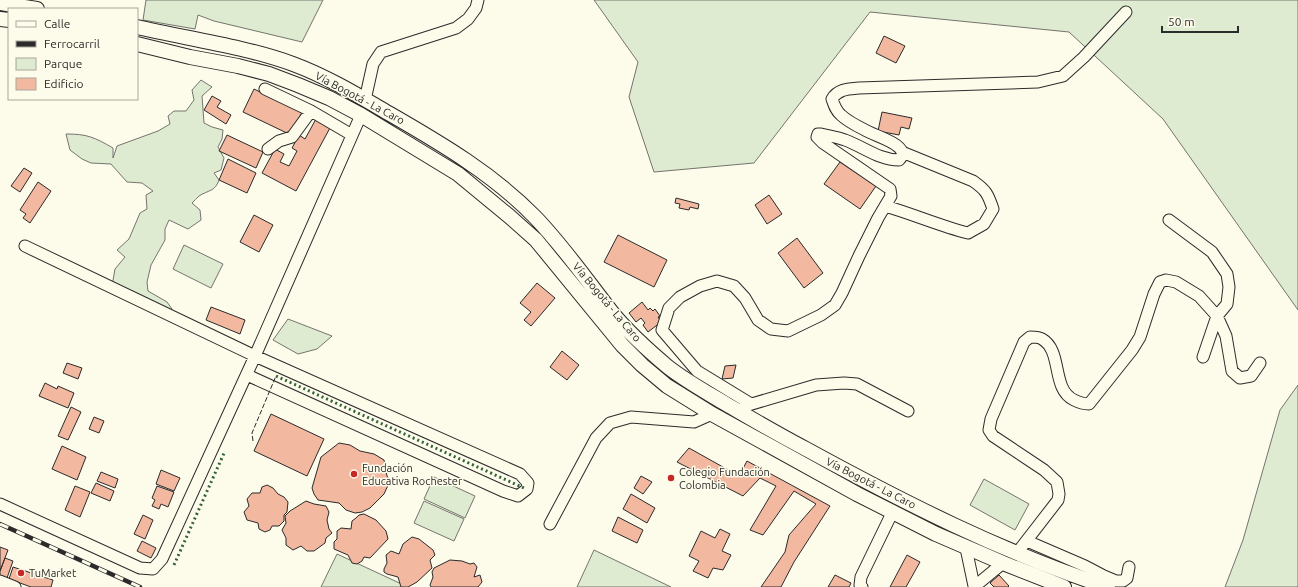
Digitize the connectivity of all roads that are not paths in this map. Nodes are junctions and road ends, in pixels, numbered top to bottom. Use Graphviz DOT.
graph roads {
  1 [pos="478,0"];
  2 [pos="3,2"];
  3 [pos="32,8"];
  4 [pos="1126,12"];
  5 [pos="138,27"];
  6 [pos="138,44"];
  7 [pos="265,89"];
  8 [pos="365,100"];
  9 [pos="311,111"];
  10 [pos="361,115"];
  11 [pos="352,135"];
  12 [pos="268,149"];
  13 [pos="902,152"];
  14 [pos="885,206"];
  15 [pos="1170,220"];
  16 [pos="25,246"];
  17 [pos="1217,316"];
  18 [pos="255,356"];
  19 [pos="1203,357"];
  20 [pos="1260,363"];
  21 [pos="247,375"];
  22 [pos="751,404"];
  23 [pos="735,409"];
  24 [pos="908,412"];
  25 [pos="712,414"];
  26 [pos="0,504"];
  27 [pos="893,512"];
  28 [pos="550,524"];
  29 [pos="1027,541"];
  30 [pos="966,548"];
  31 [pos="1017,553"];
  32 [pos="1003,563"];
  33 [pos="1130,568"];
  34 [pos="0,581"];
  35 [pos="15,587"];
  36 [pos="862,587"];
  37 [pos="974,587"];
  38 [pos="1064,587"];
  39 [pos="1108,587"];
  1 -- 8 [label="street"];
  2 -- 3 [label="main road"];
  4 -- 13 [label="street"];
  5 -- 8 [label="main road, Vía Bogotá - La Caro"];
  6 -- 10 [label="main road, Vía Bogotá - La Caro"];
  7 -- 9 [label="street"];
  8 -- 23 [label="main road, Vía Bogotá - La Caro"];
  9 -- 11 [label="street"];
  9 -- 12 [label="street"];
  10 -- 11 [label="street"];
  10 -- 25 [label="main road, Vía Bogotá - La Caro"];
  11 -- 18 [label="street"];
  13 -- 14 [label="street"];
  13 -- 14 [label="street"];
  14 -- 22 [label="street"];
  15 -- 17 [label="street"];
  16 -- 18 [label="street"];
  17 -- 19 [label="street"];
  17 -- 20 [label="street"];
  17 -- 29 [label="street"];
  18 -- 21 [label="street"];
  18 -- 21 [label="street"];
  21 -- 26 [label="street"];
  22 -- 23 [label="street"];
  22 -- 24 [label="street"];
  23 -- 31 [label="main road, Vía Bogotá - La Caro"];
  25 -- 27 [label="main road, Vía Bogotá - La Caro"];
  25 -- 28 [label="street"];
  27 -- 30 [label="main road, Vía Bogotá - La Caro"];
  27 -- 36 [label="street"];
  29 -- 31 [label="street"];
  29 -- 33 [label="street"];
  30 -- 32 [label="main road, Vía Bogotá - La Caro"];
  30 -- 37 [label="street"];
  31 -- 39 [label="main road, Vía Bogotá - La Caro"];
  32 -- 37 [label="street"];
  32 -- 38 [label="main road, Vía Bogotá - La Caro"];
  34 -- 35 [label="street"];
}
